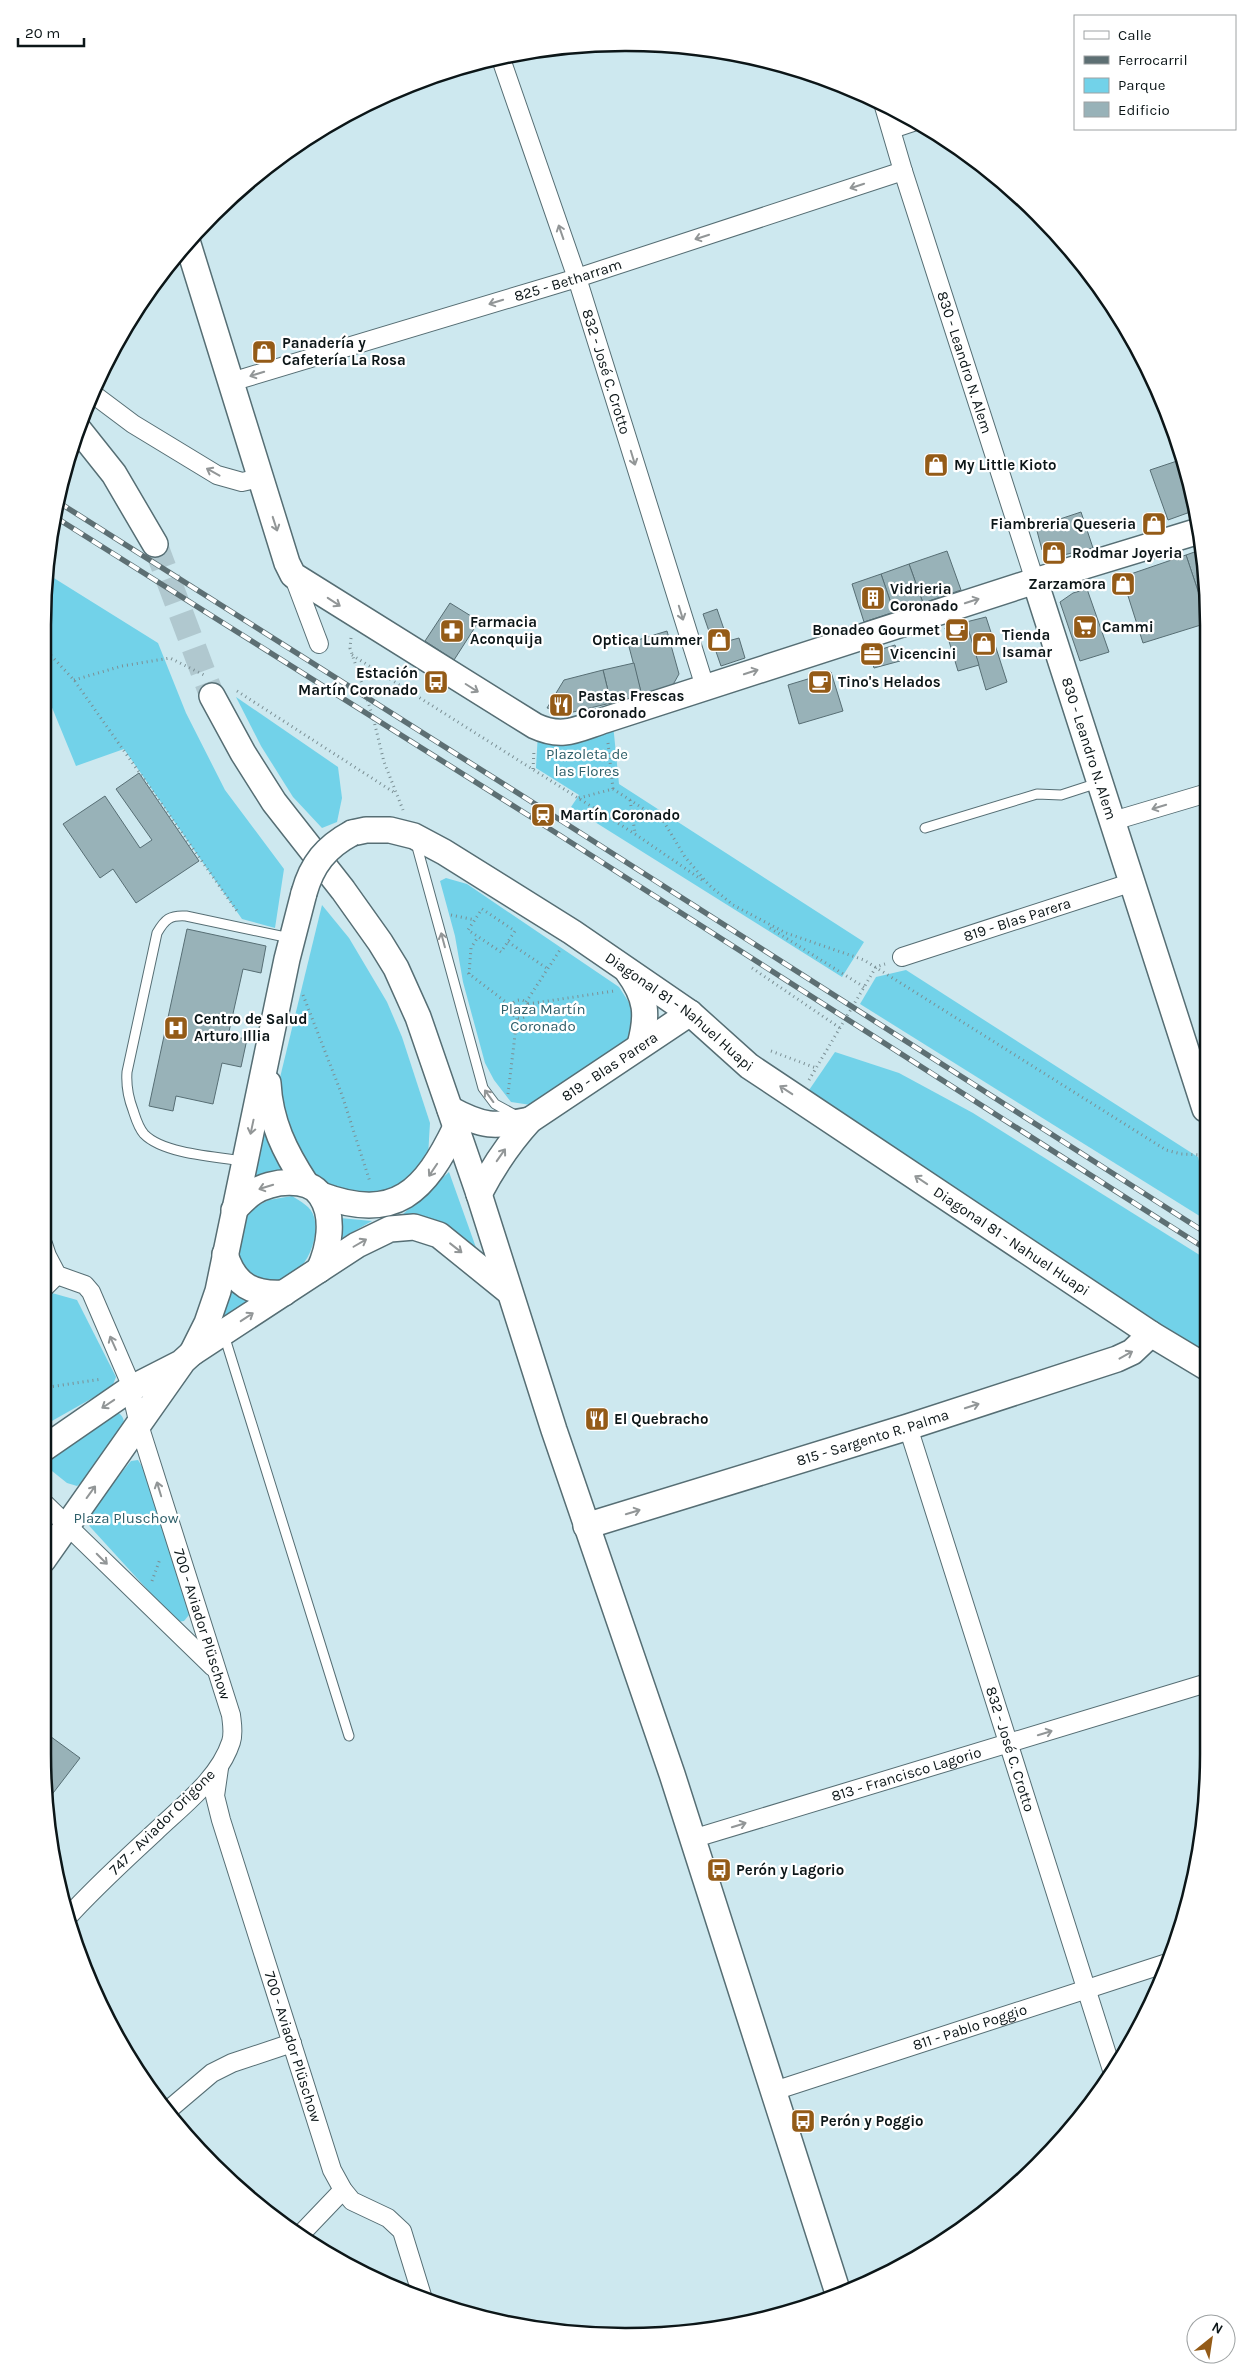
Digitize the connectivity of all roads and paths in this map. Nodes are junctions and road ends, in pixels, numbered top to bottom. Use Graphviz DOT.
graph roads {
  1 [pos="503,65"];
  2 [pos="887,114"];
  3 [pos="906,125"];
  4 [pos="892,130"];
  5 [pos="903,171"];
  6 [pos="190,251"];
  7 [pos="577,278"];
  8 [pos="231,382"];
  9 [pos="98,398"];
  10 [pos="84,436"];
  11 [pos="260,478"];
  12 [pos="1192,533"];
  13 [pos="155,544"];
  14 [pos="293,575"];
  15 [pos="1035,581"];
  16 [pos="355,615"];
  17 [pos="319,644"];
  18 [pos="51,655"];
  19 [pos="352,655"];
  20 [pos="704,687"];
  21 [pos="212,696"];
  22 [pos="605,720"];
  23 [pos="1101,782"];
  24 [pos="613,789"];
  25 [pos="1200,795"];
  26 [pos="579,798"];
  27 [pos="630,800"];
  28 [pos="1113,821"];
  29 [pos="925,828"];
  30 [pos="635,834"];
  31 [pos="414,836"];
  32 [pos="1133,882"];
  33 [pos="710,885"];
  34 [pos="436,913"];
  35 [pos="750,916"];
  36 [pos="242,918"];
  37 [pos="475,920"];
  38 [pos="572,932"];
  39 [pos="478,937"];
  40 [pos="292,939"];
  41 [pos="508,942"];
  42 [pos="448,958"];
  43 [pos="902,958"];
  44 [pos="876,967"];
  45 [pos="752,968"];
  46 [pos="548,969"];
  47 [pos="469,974"];
  48 [pos="632,979"];
  49 [pos="864,986"];
  50 [pos="302,991"];
  51 [pos="527,1003"];
  52 [pos="511,1006"];
  53 [pos="690,1012"];
  54 [pos="517,1018"];
  55 [pos="840,1028"];
  56 [pos="640,1045"];
  57 [pos="266,1062"];
  58 [pos="1200,1093"];
  59 [pos="798,1098"];
  60 [pos="506,1111"];
  61 [pos="453,1118"];
  62 [pos="530,1120"];
  63 [pos="1200,1155"];
  64 [pos="244,1161"];
  65 [pos="314,1190"];
  66 [pos="478,1194"];
  67 [pos="378,1205"];
  68 [pos="234,1210"];
  69 [pos="225,1254"];
  70 [pos="51,1264"];
  71 [pos="319,1270"];
  72 [pos="57,1275"];
  73 [pos="51,1281"];
  74 [pos="508,1290"];
  75 [pos="284,1293"];
  76 [pos="224,1333"];
  77 [pos="1151,1334"];
  78 [pos="186,1358"];
  79 [pos="1200,1363"];
  80 [pos="127,1379"];
  81 [pos="51,1387"];
  82 [pos="139,1425"];
  83 [pos="908,1427"];
  84 [pos="51,1442"];
  85 [pos="51,1510"];
  86 [pos="67,1525"];
  87 [pos="586,1526"];
  88 [pos="171,1530"];
  89 [pos="51,1548"];
  90 [pos="144,1601"];
  91 [pos="215,1669"];
  92 [pos="1200,1685"];
  93 [pos="231,1715"];
  94 [pos="349,1736"];
  95 [pos="1009,1744"];
  96 [pos="220,1764"];
  97 [pos="692,1839"];
  98 [pos="74,1911"];
  99 [pos="1159,1966"];
  100 [pos="1086,1988"];
  101 [pos="292,2044"];
  102 [pos="1110,2062"];
  103 [pos="774,2091"];
  104 [pos="173,2106"];
  105 [pos="343,2190"];
  106 [pos="305,2230"];
  107 [pos="836,2287"];
  108 [pos="420,2289"];
  7 -- 1 [label="street, 832 - José C. Crotto, one-way"];
  2 -- 4 [label="street, 830 - Leandro N. Alem"];
  3 -- 4 [label="street"];
  4 -- 5 [label="street, 830 - Leandro N. Alem"];
  5 -- 7 [label="street, 825 - Betharram, one-way"];
  5 -- 15 [label="street, 830 - Leandro N. Alem"];
  6 -- 8 [label="street"];
  7 -- 8 [label="street, 825 - Betharram, one-way"];
  7 -- 20 [label="street, 832 - José C. Crotto, one-way"];
  8 -- 11 [label="street"];
  11 -- 9 [label="street, one-way"];
  10 -- 13 [label="street"];
  11 -- 14 [label="street, one-way"];
  12 -- 15 [label="street"];
  14 -- 16 [label="street, one-way"];
  14 -- 17 [label="street"];
  20 -- 15 [label="street, one-way"];
  15 -- 23 [label="street, 830 - Leandro N. Alem"];
  16 -- 19 [label="path"];
  16 -- 22 [label="street, one-way"];
  18 -- 36 [label="path"];
  19 -- 26 [label="path"];
  19 -- 31 [label="path"];
  20 -- 22 [label="street"];
  21 -- 61 [label="street"];
  22 -- 24 [label="path"];
  23 -- 28 [label="street, 830 - Leandro N. Alem"];
  23 -- 29 [label="lane"];
  24 -- 26 [label="path"];
  24 -- 27 [label="path"];
  25 -- 28 [label="street, one-way"];
  26 -- 30 [label="path"];
  27 -- 30 [label="path"];
  27 -- 33 [label="path"];
  28 -- 32 [label="street, 830 - Leandro N. Alem"];
  30 -- 33 [label="path"];
  31 -- 34 [label="lane"];
  31 -- 38 [label="street, Diagonal 81 - Nahuel Huapi"];
  31 -- 40 [label="street, Diagonal 81 - Nahuel Huapi, bridge"];
  32 -- 43 [label="street, 819 - Blas Parera"];
  32 -- 58 [label="street, 830 - Leandro N. Alem"];
  33 -- 35 [label="path"];
  34 -- 37 [label="path"];
  42 -- 34 [label="lane, one-way"];
  35 -- 44 [label="path"];
  35 -- 49 [label="path"];
  37 -- 39 [label="path"];
  37 -- 41 [label="path"];
  38 -- 46 [label="path"];
  38 -- 48 [label="street, Diagonal 81 - Nahuel Huapi"];
  39 -- 41 [label="path"];
  39 -- 47 [label="path"];
  40 -- 57 [label="street, Diagonal 81 - Nahuel Huapi"];
  40 -- 64 [label="lane"];
  41 -- 46 [label="path"];
  42 -- 47 [label="path"];
  60 -- 42 [label="lane, one-way"];
  43 -- 44 [label="path"];
  44 -- 49 [label="path"];
  44 -- 63 [label="path"];
  45 -- 55 [label="path"];
  46 -- 51 [label="path"];
  47 -- 52 [label="path"];
  48 -- 51 [label="path"];
  48 -- 53 [label="street, Diagonal 81 - Nahuel Huapi"];
  48 -- 56 [label="street"];
  49 -- 55 [label="path"];
  50 -- 67 [label="path"];
  51 -- 52 [label="path"];
  51 -- 54 [label="path"];
  52 -- 54 [label="path"];
  53 -- 56 [label="street, 819 - Blas Parera"];
  59 -- 53 [label="street, Diagonal 81 - Nahuel Huapi, one-way"];
  54 -- 60 [label="path"];
  55 -- 59 [label="path"];
  56 -- 62 [label="street, 819 - Blas Parera"];
  57 -- 64 [label="street, Diagonal 81 - Nahuel Huapi, one-way"];
  57 -- 65 [label="street, Diagonal 81 - Nahuel Huapi"];
  77 -- 59 [label="street, Diagonal 81 - Nahuel Huapi, one-way"];
  60 -- 62 [label="lane"];
  61 -- 62 [label="street, 819 - Blas Parera"];
  61 -- 66 [label="street"];
  61 -- 67 [label="street, one-way"];
  66 -- 62 [label="street, 819 - Blas Parera, one-way"];
  64 -- 68 [label="street, Diagonal 81 - Nahuel Huapi"];
  65 -- 67 [label="street"];
  65 -- 68 [label="street, one-way"];
  65 -- 71 [label="street"];
  66 -- 74 [label="street"];
  68 -- 69 [label="street"];
  69 -- 75 [label="street"];
  69 -- 78 [label="street"];
  70 -- 72 [label="street"];
  71 -- 74 [label="street, one-way"];
  71 -- 75 [label="street"];
  72 -- 73 [label="street"];
  80 -- 72 [label="street, 700 - Aviador Plüschow, one-way"];
  74 -- 87 [label="street"];
  76 -- 75 [label="street, one-way"];
  76 -- 78 [label="street"];
  76 -- 94 [label="lane"];
  77 -- 79 [label="street, Diagonal 81 - Nahuel Huapi"];
  83 -- 77 [label="street, 815 - Sargento R. Palma, one-way"];
  78 -- 80 [label="street"];
  78 -- 82 [label="street"];
  80 -- 81 [label="path"];
  80 -- 82 [label="street, 700 - Aviador Plüschow"];
  80 -- 84 [label="street, one-way"];
  86 -- 82 [label="street, one-way"];
  88 -- 82 [label="street, 700 - Aviador Plüschow, one-way"];
  87 -- 83 [label="street, 815 - Sargento R. Palma, one-way"];
  83 -- 95 [label="street, 832 - José C. Crotto"];
  85 -- 86 [label="street"];
  86 -- 89 [label="street"];
  86 -- 90 [label="street, one-way"];
  87 -- 97 [label="street"];
  88 -- 90 [label="path"];
  88 -- 91 [label="street, 700 - Aviador Plüschow"];
  90 -- 91 [label="street"];
  91 -- 93 [label="street, 700 - Aviador Plüschow"];
  95 -- 92 [label="street, 813 - Francisco Lagorio, one-way"];
  93 -- 96 [label="street, 747 - Aviador Origone"];
  97 -- 95 [label="street, 813 - Francisco Lagorio, one-way"];
  95 -- 100 [label="street, 832 - José C. Crotto"];
  96 -- 98 [label="street, 747 - Aviador Origone"];
  96 -- 101 [label="street, 700 - Aviador Plüschow"];
  97 -- 103 [label="street"];
  99 -- 100 [label="street, 811 - Pablo Poggio"];
  100 -- 102 [label="street, 832 - José C. Crotto"];
  100 -- 103 [label="street, 811 - Pablo Poggio"];
  101 -- 104 [label="street"];
  101 -- 105 [label="street, 700 - Aviador Plüschow"];
  103 -- 107 [label="street"];
  105 -- 106 [label="street"];
  105 -- 108 [label="street, 700 - Aviador Plüschow"];
}
